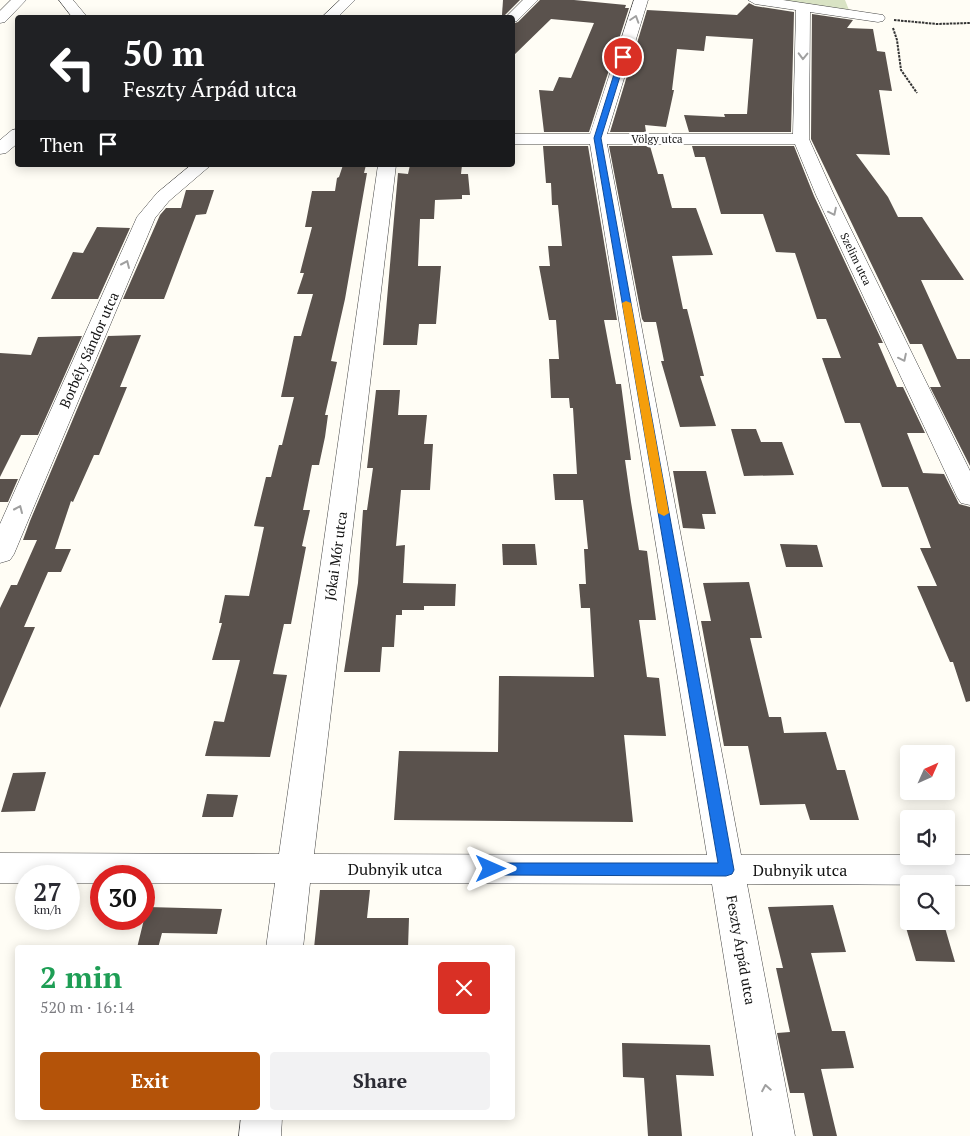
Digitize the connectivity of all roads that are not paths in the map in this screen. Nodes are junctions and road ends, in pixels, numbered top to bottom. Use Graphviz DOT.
graph roads {
  1 [pos="19,0"];
  2 [pos="66,0"];
  3 [pos="348,0"];
  4 [pos="531,0"];
  5 [pos="641,0"];
  6 [pos="755,0"];
  7 [pos="803,7"];
  8 [pos="78,15"];
  9 [pos="331,15"];
  10 [pos="515,15"];
  11 [pos="878,18"];
  12 [pos="0,19"];
  13 [pos="15,137"];
  14 [pos="515,138"];
  15 [pos="597,138"];
  16 [pos="801,139"];
  17 [pos="0,148"];
  18 [pos="200,167"];
  19 [pos="387,167"];
  20 [pos="970,497"];
  21 [pos="0,554"];
  22 [pos="0,868"];
  23 [pos="294,869"];
  24 [pos="726,870"];
  25 [pos="970,870"];
  26 [pos="284,945"];
  27 [pos="262,1120"];
  28 [pos="260,1136"];
  29 [pos="774,1136"];
  1 -- 12 [label="street"];
  2 -- 8 [label="street"];
  3 -- 9 [label="street"];
  4 -- 10 [label="street"];
  15 -- 5 [label="street, Feszty Árpád utca, one-way"];
  6 -- 7 [label="street"];
  7 -- 11 [label="street"];
  7 -- 16 [label="street, Szelim utca, one-way"];
  13 -- 17 [label="street"];
  14 -- 15 [label="street, Völgy utca"];
  15 -- 16 [label="street, Völgy utca"];
  15 -- 24 [label="street, Feszty Árpád utca"];
  16 -- 20 [label="street, Szelim utca, one-way"];
  21 -- 18 [label="street, Borbély Sándor utca, one-way"];
  19 -- 23 [label="street, Jókai Mór utca"];
  22 -- 23 [label="street, Dubnyik utca"];
  23 -- 24 [label="street, Dubnyik utca"];
  23 -- 26 [label="street, Jókai Mór utca"];
  24 -- 25 [label="street, Dubnyik utca"];
  29 -- 24 [label="street, Feszty Árpád utca, one-way"];
  27 -- 28 [label="street"];
}
